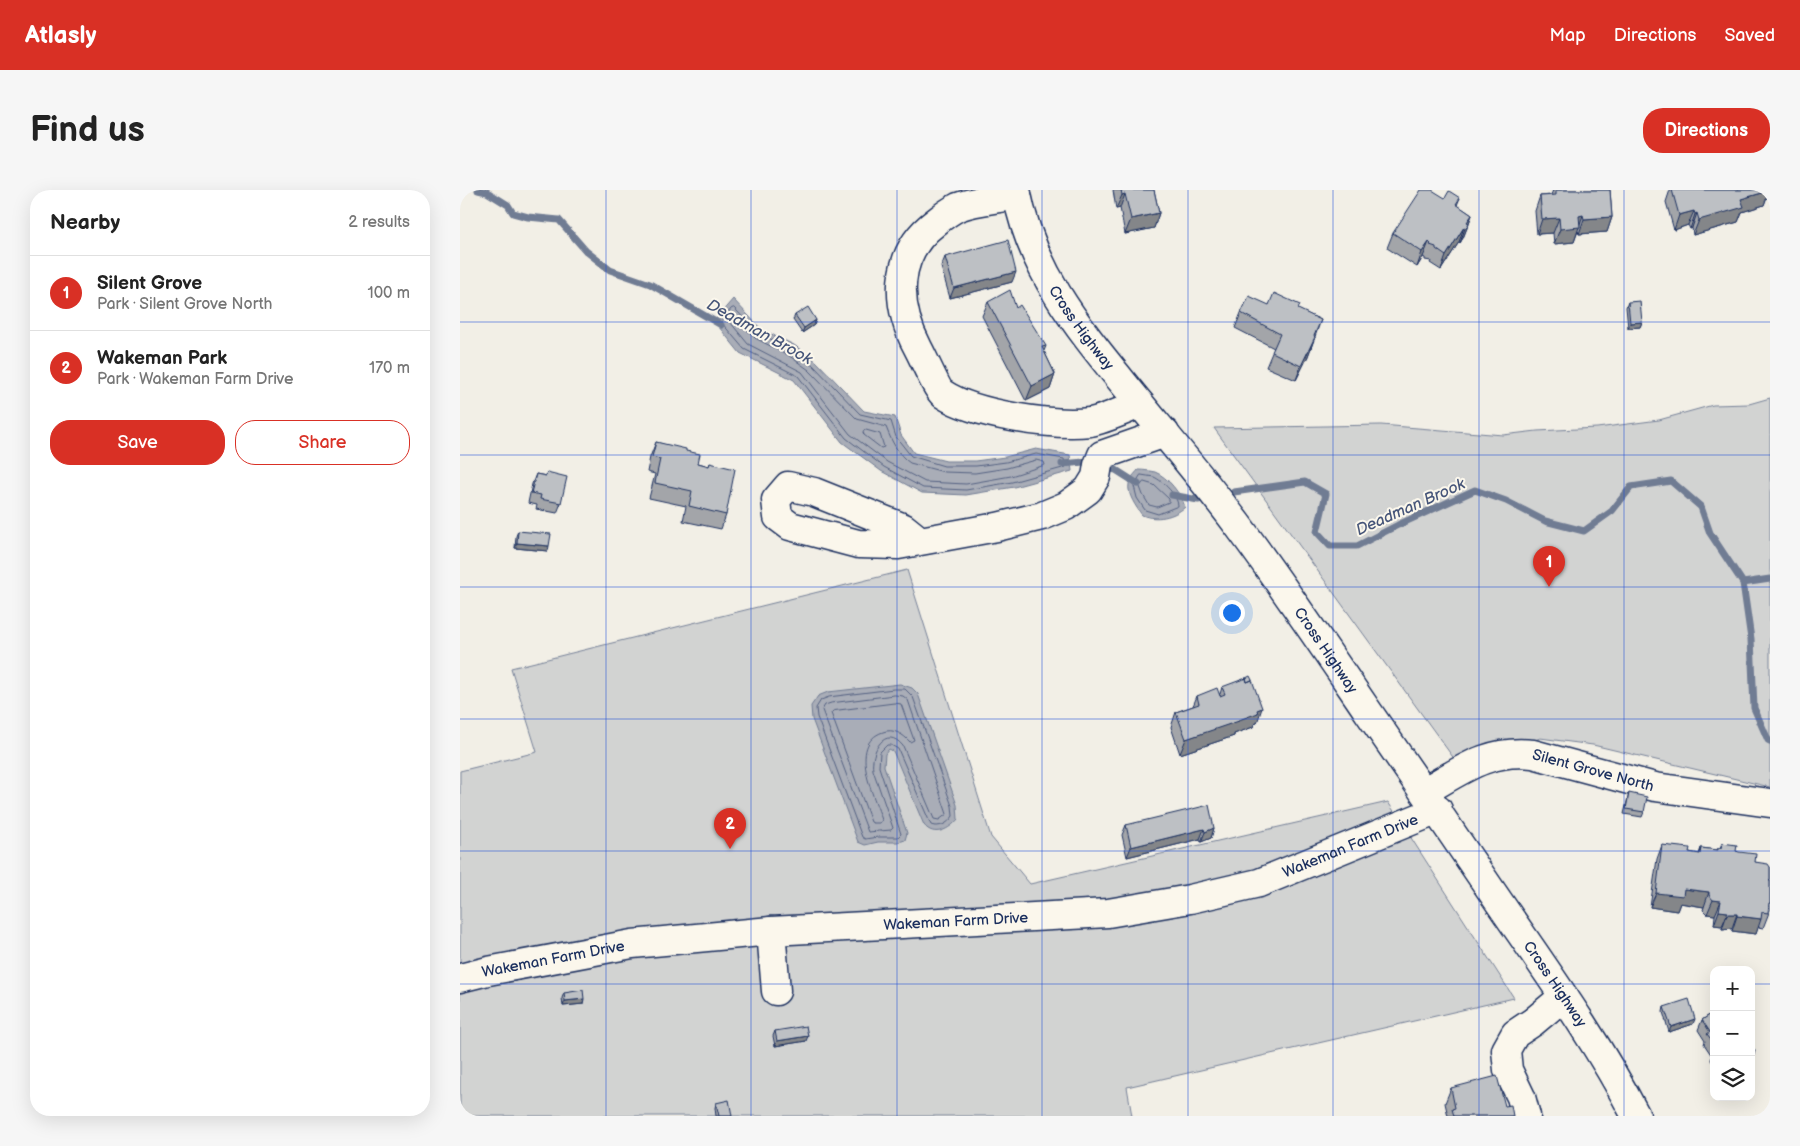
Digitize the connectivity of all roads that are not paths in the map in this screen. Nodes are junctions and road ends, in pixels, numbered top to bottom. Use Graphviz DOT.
graph roads {
  1 [pos="1016,193"];
  2 [pos="1140,404"];
  3 [pos="1165,433"];
  4 [pos="919,540"];
  5 [pos="1431,801"];
  6 [pos="1770,803"];
  7 [pos="771,931"];
  8 [pos="460,978"];
  9 [pos="776,991"];
  10 [pos="1564,997"];
  11 [pos="1526,1116"];
  12 [pos="1636,1116"];
  1 -- 2 [label="street, Cross Highway"];
  1 -- 2 [label="street"];
  2 -- 3 [label="street, Cross Highway"];
  3 -- 4 [label="street"];
  3 -- 5 [label="street, Cross Highway"];
  5 -- 6 [label="street, Silent Grove North"];
  5 -- 7 [label="street, Wakeman Farm Drive"];
  5 -- 10 [label="street, Cross Highway"];
  7 -- 8 [label="street, Wakeman Farm Drive"];
  7 -- 9 [label="street"];
  10 -- 11 [label="street"];
  10 -- 12 [label="street, Cross Highway"];
}
